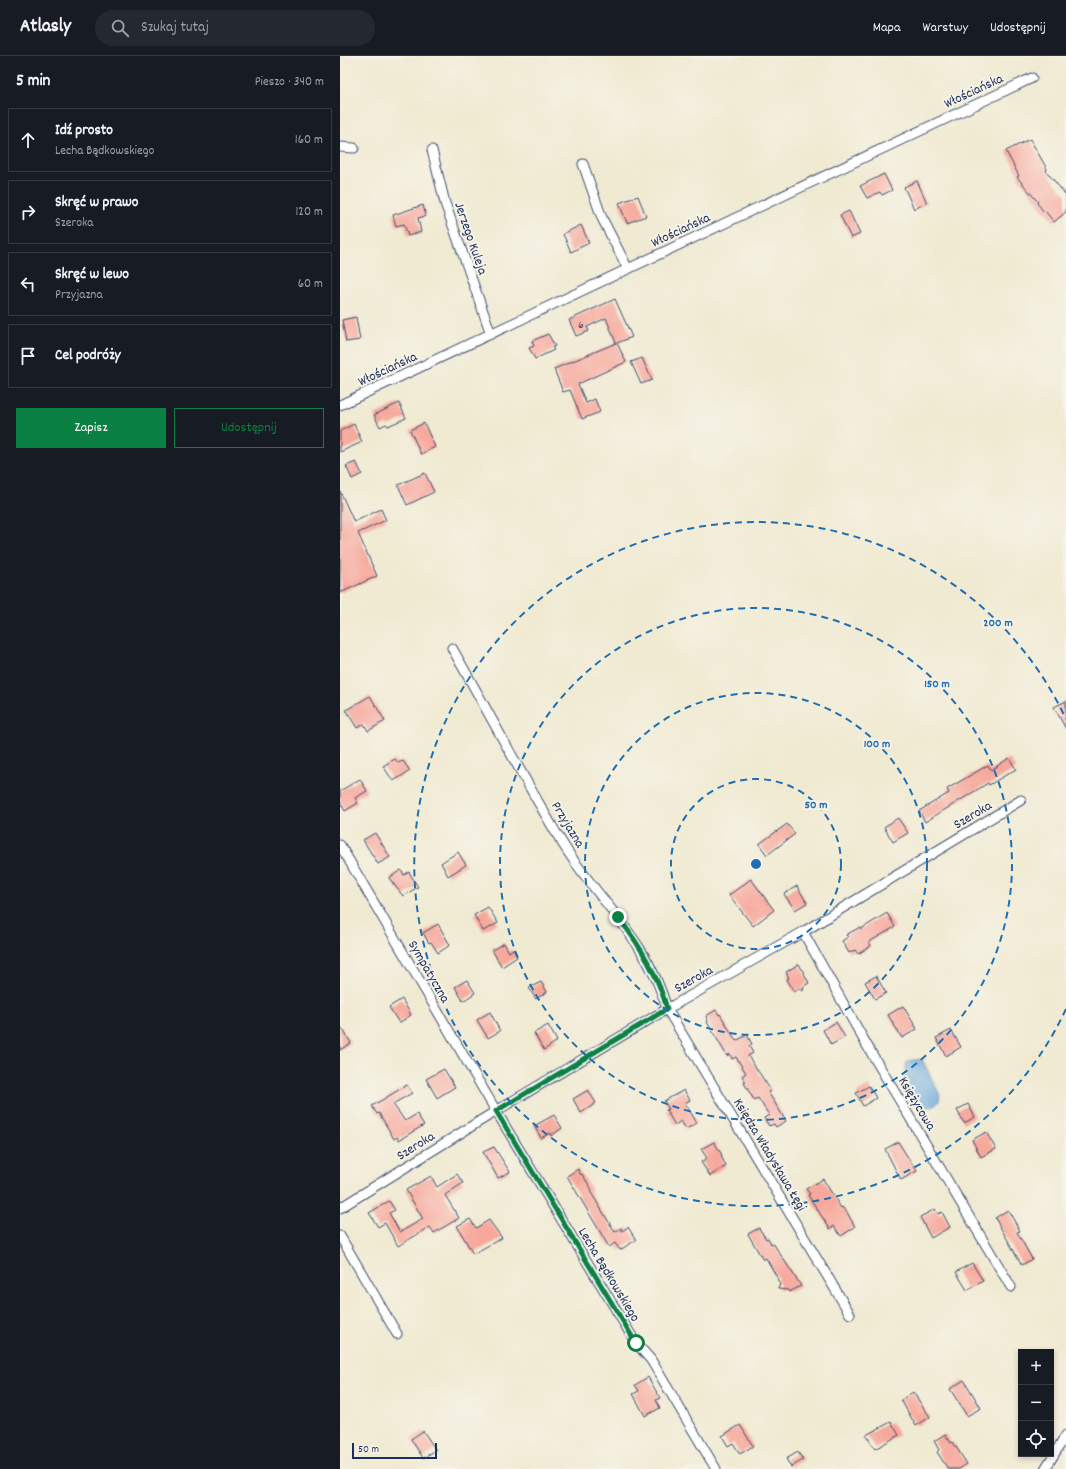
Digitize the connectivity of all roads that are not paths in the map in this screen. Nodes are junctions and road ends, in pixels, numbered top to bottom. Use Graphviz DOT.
graph roads {
  1 [pos="1032,78"];
  2 [pos="340,147"];
  3 [pos="354,148"];
  4 [pos="432,150"];
  5 [pos="583,164"];
  6 [pos="628,269"];
  7 [pos="490,334"];
  8 [pos="340,405"];
  9 [pos="452,648"];
  10 [pos="1021,800"];
  11 [pos="340,845"];
  12 [pos="803,932"];
  13 [pos="667,1009"];
  14 [pos="496,1111"];
  15 [pos="342,1204"];
  16 [pos="340,1236"];
  17 [pos="1011,1287"];
  18 [pos="850,1314"];
  19 [pos="397,1334"];
  20 [pos="1066,1435"];
  21 [pos="716,1469"];
  22 [pos="1045,1469"];
  1 -- 6 [label="street, Włościańska"];
  2 -- 3 [label="street"];
  4 -- 7 [label="street, Jerzego Kuleja"];
  5 -- 6 [label="street"];
  6 -- 7 [label="street, Włościańska"];
  7 -- 8 [label="street, Włościańska"];
  9 -- 13 [label="street, Przyjazna"];
  10 -- 12 [label="street, Szeroka"];
  11 -- 14 [label="street, Sympatyczna"];
  12 -- 13 [label="street, Szeroka"];
  12 -- 17 [label="street, Księżycowa"];
  13 -- 14 [label="street, Szeroka"];
  13 -- 18 [label="street, Księdza Władysława Łęgi"];
  14 -- 15 [label="street, Szeroka"];
  14 -- 21 [label="street, Lecha Bądkowskiego"];
  16 -- 19 [label="street"];
  20 -- 22 [label="street"];
}
